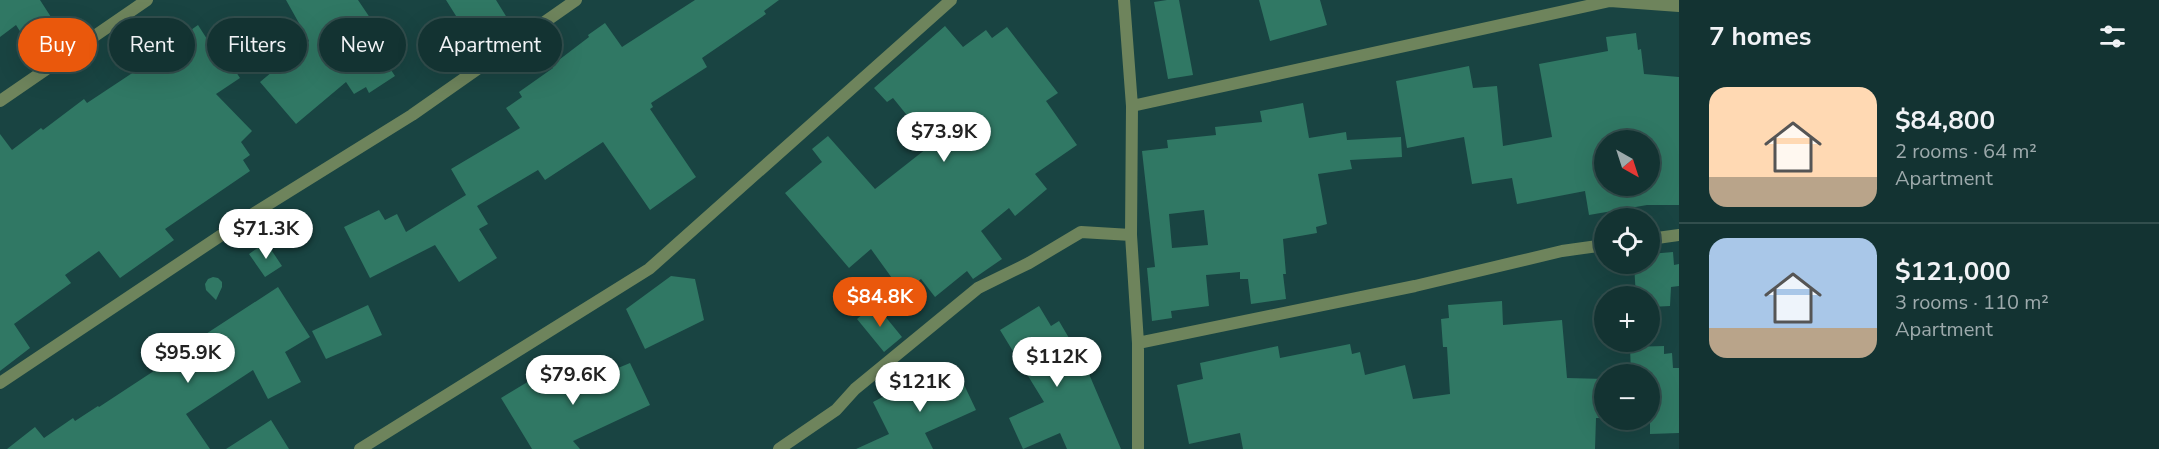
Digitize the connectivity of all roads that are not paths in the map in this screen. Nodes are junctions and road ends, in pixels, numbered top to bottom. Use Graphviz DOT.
graph roads {
  1 [pos="147,0"];
  2 [pos="576,0"];
  3 [pos="951,0"];
  4 [pos="1124,0"];
  5 [pos="1679,6"];
  6 [pos="0,100"];
  7 [pos="1132,106"];
  8 [pos="1131,235"];
  9 [pos="1679,235"];
  10 [pos="1660,238"];
  11 [pos="1594,247"];
  12 [pos="1138,343"];
  13 [pos="0,383"];
  14 [pos="360,449"];
  15 [pos="779,449"];
  16 [pos="1138,449"];
  1 -- 6 [label="street"];
  2 -- 13 [label="street"];
  3 -- 14 [label="street"];
  4 -- 7 [label="street"];
  5 -- 7 [label="street"];
  7 -- 8 [label="street"];
  8 -- 12 [label="street"];
  8 -- 15 [label="street"];
  9 -- 10 [label="street"];
  11 -- 12 [label="street"];
  12 -- 16 [label="street"];
}
